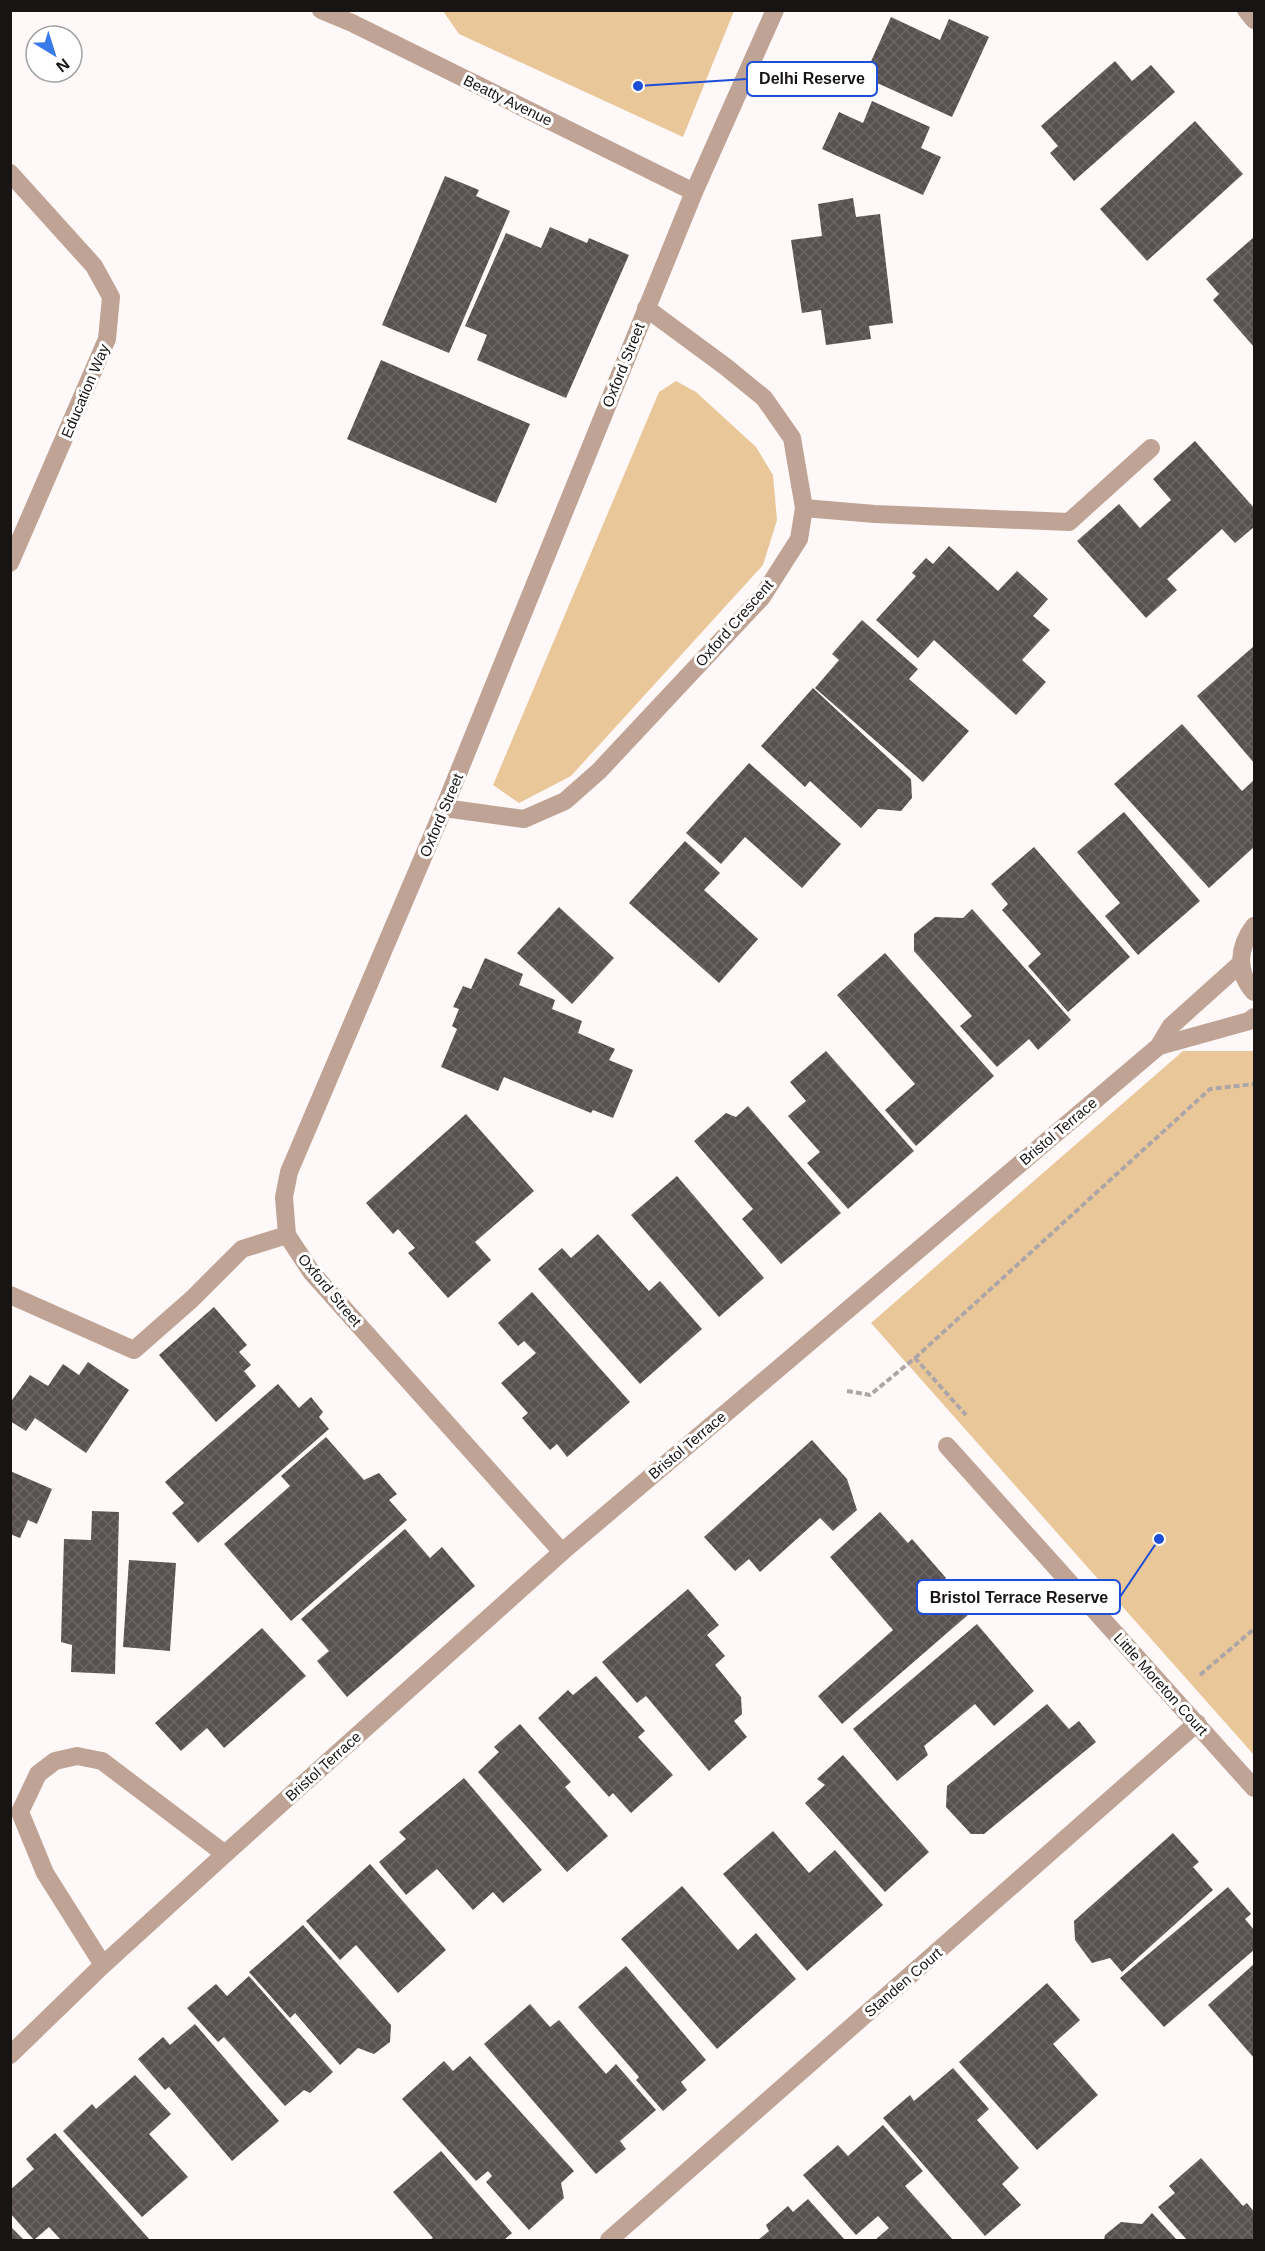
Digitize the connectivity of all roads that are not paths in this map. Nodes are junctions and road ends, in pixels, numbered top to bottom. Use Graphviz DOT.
graph roads {
  1 [pos="321,10"];
  2 [pos="775,10"];
  3 [pos="1246,10"];
  4 [pos="355,17"];
  5 [pos="1254,20"];
  6 [pos="10,172"];
  7 [pos="694,192"];
  8 [pos="646,308"];
  9 [pos="1151,448"];
  10 [pos="804,508"];
  11 [pos="10,563"];
  12 [pos="444,808"];
  13 [pos="1254,926"];
  14 [pos="1240,964"];
  15 [pos="1254,992"];
  16 [pos="1254,1017"];
  17 [pos="1159,1046"];
  18 [pos="287,1235"];
  19 [pos="10,1295"];
  20 [pos="947,1446"];
  21 [pos="562,1552"];
  22 [pos="1197,1723"];
  23 [pos="1254,1788"];
  24 [pos="225,1854"];
  25 [pos="103,1965"];
  26 [pos="10,2055"];
  27 [pos="609,2241"];
  1 -- 4 [label="street, Beatty Avenue"];
  2 -- 7 [label="street, Oxford Street"];
  3 -- 5 [label="street"];
  4 -- 7 [label="street, Beatty Avenue"];
  6 -- 11 [label="street, Education Way"];
  7 -- 8 [label="street, Oxford Street"];
  8 -- 10 [label="street, Oxford Crescent"];
  8 -- 12 [label="street, Oxford Street"];
  9 -- 10 [label="street"];
  10 -- 12 [label="street, Oxford Crescent"];
  12 -- 18 [label="street, Oxford Street"];
  13 -- 14 [label="street"];
  14 -- 15 [label="street"];
  14 -- 17 [label="street, Bristol Terrace"];
  16 -- 17 [label="street, Bristol Terrace"];
  17 -- 21 [label="street, Bristol Terrace"];
  18 -- 19 [label="street"];
  18 -- 21 [label="street, Oxford Street"];
  20 -- 22 [label="street, Little Moreton Court"];
  21 -- 24 [label="street, Bristol Terrace"];
  22 -- 23 [label="street, Little Moreton Court"];
  22 -- 27 [label="street, Standen Court"];
  24 -- 25 [label="street, Bristol Terrace"];
  24 -- 25 [label="street"];
  25 -- 26 [label="street, Bristol Terrace"];
}
